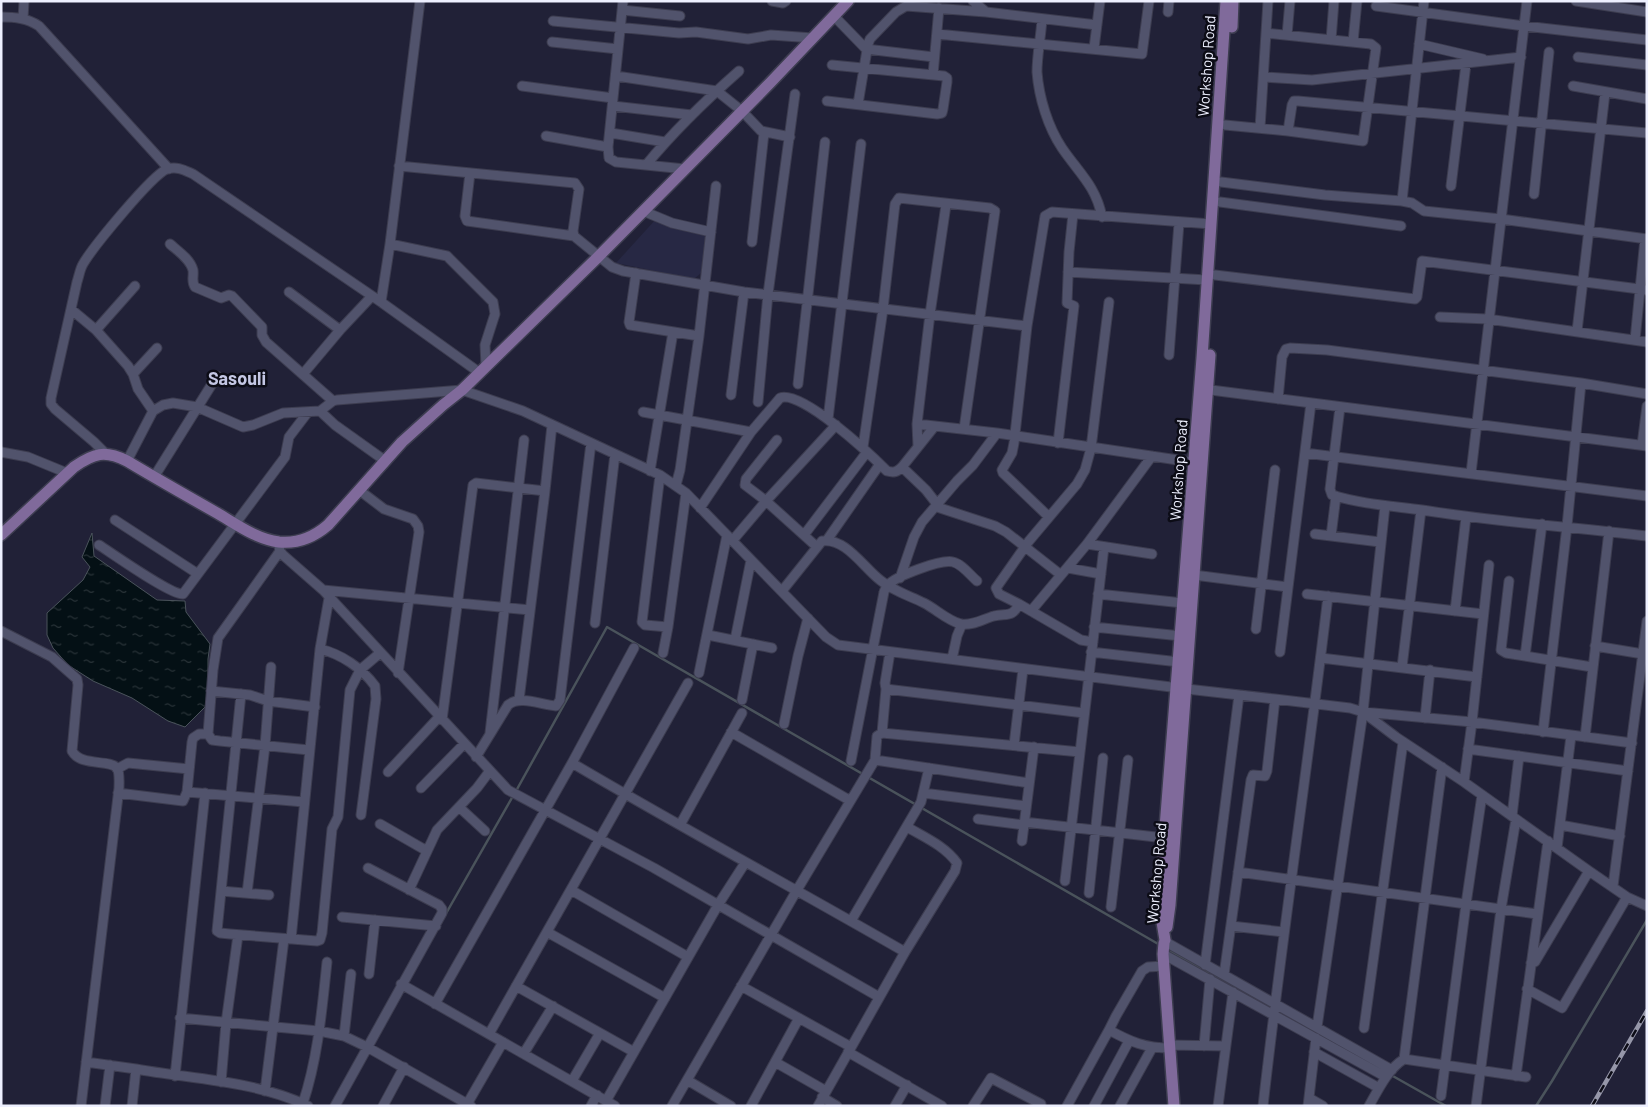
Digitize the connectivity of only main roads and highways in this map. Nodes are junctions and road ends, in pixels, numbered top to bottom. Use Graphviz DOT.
graph roads {
  1 [pos="848,1"];
  2 [pos="1226,1"];
  3 [pos="1234,1"];
  4 [pos="1211,278"];
  5 [pos="1198,463"];
  6 [pos="1,535"];
  7 [pos="1182,689"];
  8 [pos="1164,946"];
  9 [pos="1174,1106"];
  1 -- 6 [label="main road"];
  2 -- 4 [label="main road, Workshop Road"];
  3 -- 4 [label="main road, Workshop Road"];
  4 -- 5 [label="main road, Workshop Road"];
  5 -- 7 [label="main road, Workshop Road"];
  5 -- 7 [label="main road, Workshop Road"];
  7 -- 8 [label="main road, Workshop Road"];
  7 -- 8 [label="main road, Workshop Road"];
  8 -- 9 [label="main road, Workshop Road"];
}
